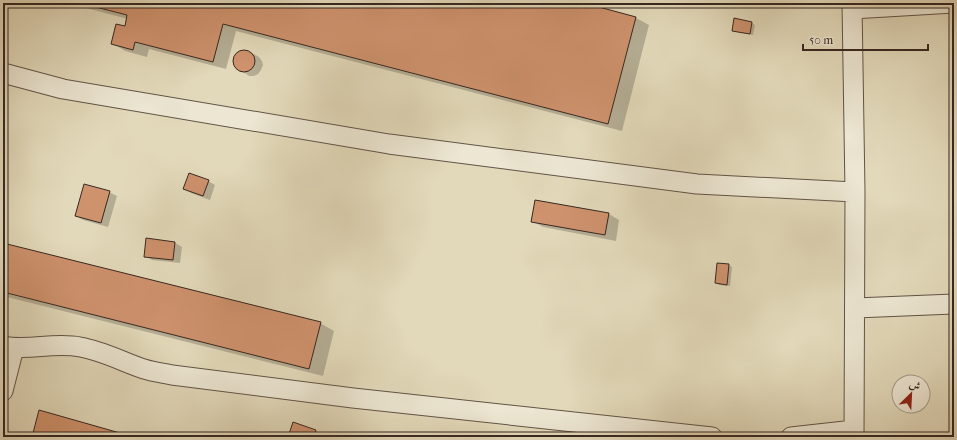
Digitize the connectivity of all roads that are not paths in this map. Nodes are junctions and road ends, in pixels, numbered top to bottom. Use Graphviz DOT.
graph roads {
  1 [pos="954,3"];
  2 [pos="852,6"];
  3 [pos="3,74"];
  4 [pos="855,192"];
  5 [pos="954,304"];
  6 [pos="856,308"];
  7 [pos="8,347"];
  8 [pos="3,391"];
  9 [pos="854,433"];
  10 [pos="712,437"];
  11 [pos="791,437"];
  1 -- 2 [label="street"];
  2 -- 4 [label="street"];
  3 -- 4 [label="street"];
  4 -- 6 [label="street"];
  5 -- 6 [label="street"];
  6 -- 9 [label="street"];
  7 -- 8 [label="street"];
  7 -- 10 [label="street"];
  9 -- 11 [label="street"];
}
